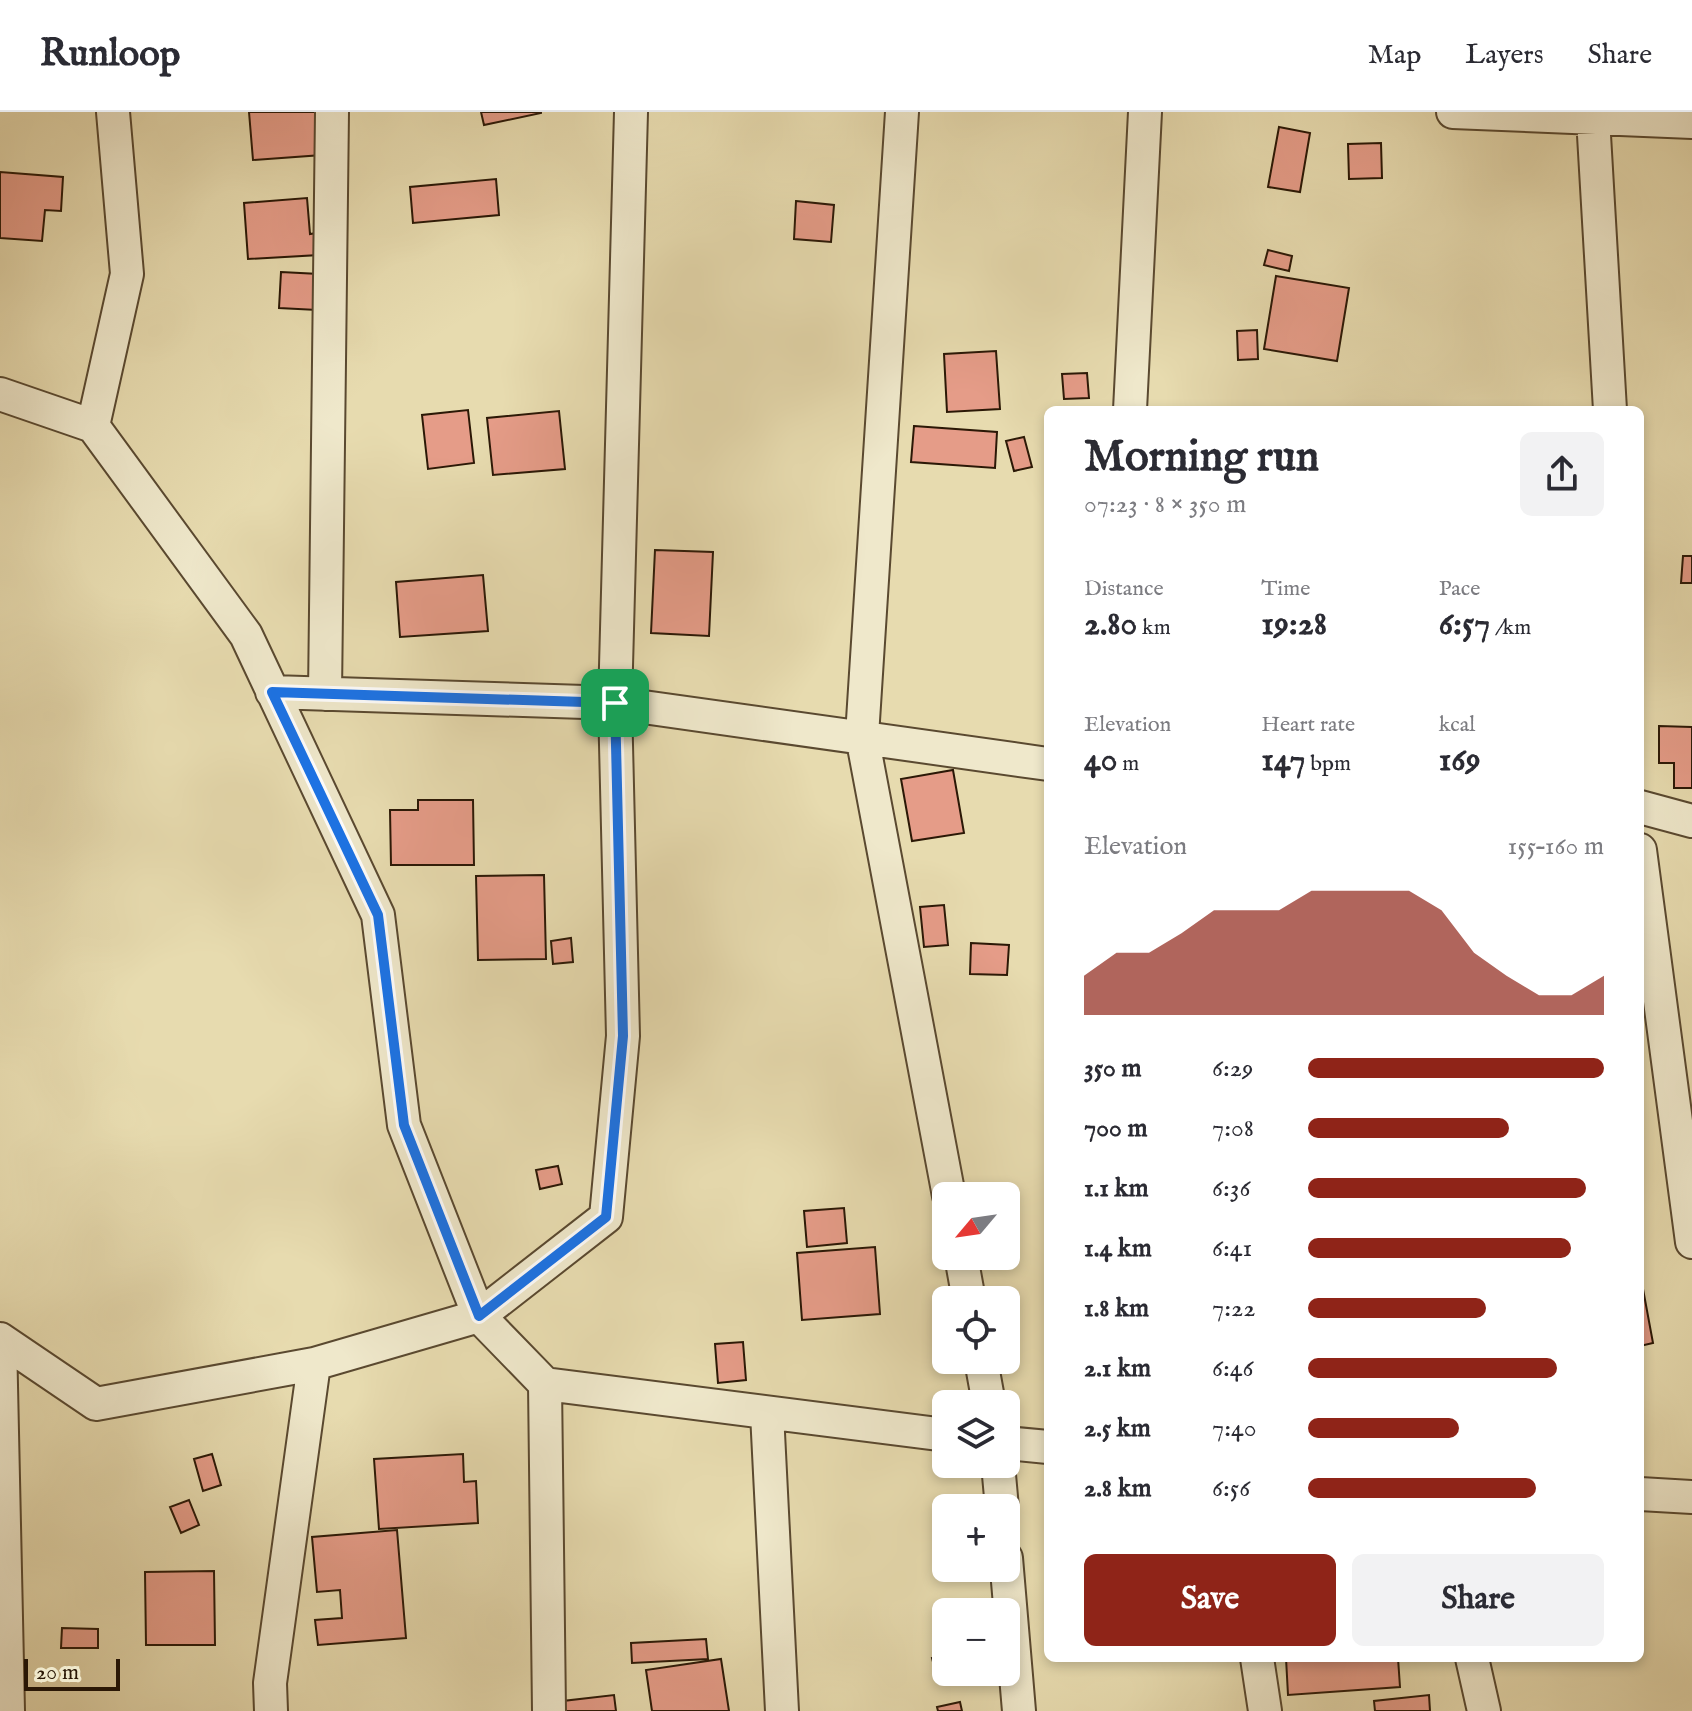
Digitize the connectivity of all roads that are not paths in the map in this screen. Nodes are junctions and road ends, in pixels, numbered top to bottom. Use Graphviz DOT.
graph roads {
  1 [pos="113,112"];
  2 [pos="332,112"];
  3 [pos="631,112"];
  4 [pos="902,112"];
  5 [pos="1145,112"];
  6 [pos="1453,112"];
  7 [pos="1593,118"];
  8 [pos="1692,122"];
  9 [pos="0,394"];
  10 [pos="1130,406"];
  11 [pos="1610,406"];
  12 [pos="93,426"];
  13 [pos="272,692"];
  14 [pos="325,694"];
  15 [pos="615,703"];
  16 [pos="862,736"];
  17 [pos="1044,763"];
  18 [pos="1644,808"];
  19 [pos="1692,821"];
  20 [pos="1644,880"];
  21 [pos="946,1182"];
  22 [pos="1692,1242"];
  23 [pos="479,1316"];
  24 [pos="0,1339"];
  25 [pos="314,1364"];
  26 [pos="545,1384"];
  27 [pos="767,1413"];
  28 [pos="932,1433"];
  29 [pos="1020,1444"];
  30 [pos="1044,1447"];
  31 [pos="1644,1494"];
  32 [pos="1692,1497"];
  33 [pos="1008,1582"];
  34 [pos="1258,1662"];
  35 [pos="1473,1662"];
  36 [pos="8,1711"];
  37 [pos="271,1711"];
  38 [pos="549,1711"];
  39 [pos="782,1711"];
  40 [pos="1019,1711"];
  41 [pos="1265,1711"];
  42 [pos="1484,1711"];
  1 -- 12 [label="street"];
  2 -- 14 [label="street"];
  3 -- 15 [label="street"];
  4 -- 16 [label="street"];
  5 -- 10 [label="street"];
  6 -- 7 [label="street"];
  7 -- 8 [label="street"];
  7 -- 11 [label="street"];
  9 -- 12 [label="street"];
  12 -- 13 [label="street"];
  13 -- 14 [label="street"];
  13 -- 23 [label="street"];
  14 -- 15 [label="street"];
  15 -- 16 [label="street"];
  15 -- 23 [label="street"];
  16 -- 17 [label="street"];
  16 -- 21 [label="street"];
  18 -- 19 [label="street"];
  20 -- 22 [label="street"];
  23 -- 25 [label="street"];
  23 -- 26 [label="street"];
  24 -- 25 [label="street"];
  24 -- 36 [label="street"];
  25 -- 37 [label="street"];
  26 -- 27 [label="street"];
  26 -- 38 [label="street"];
  27 -- 28 [label="street"];
  27 -- 39 [label="street"];
  29 -- 30 [label="street"];
  31 -- 32 [label="street"];
  33 -- 40 [label="street"];
  34 -- 41 [label="street"];
  35 -- 42 [label="street"];
}
